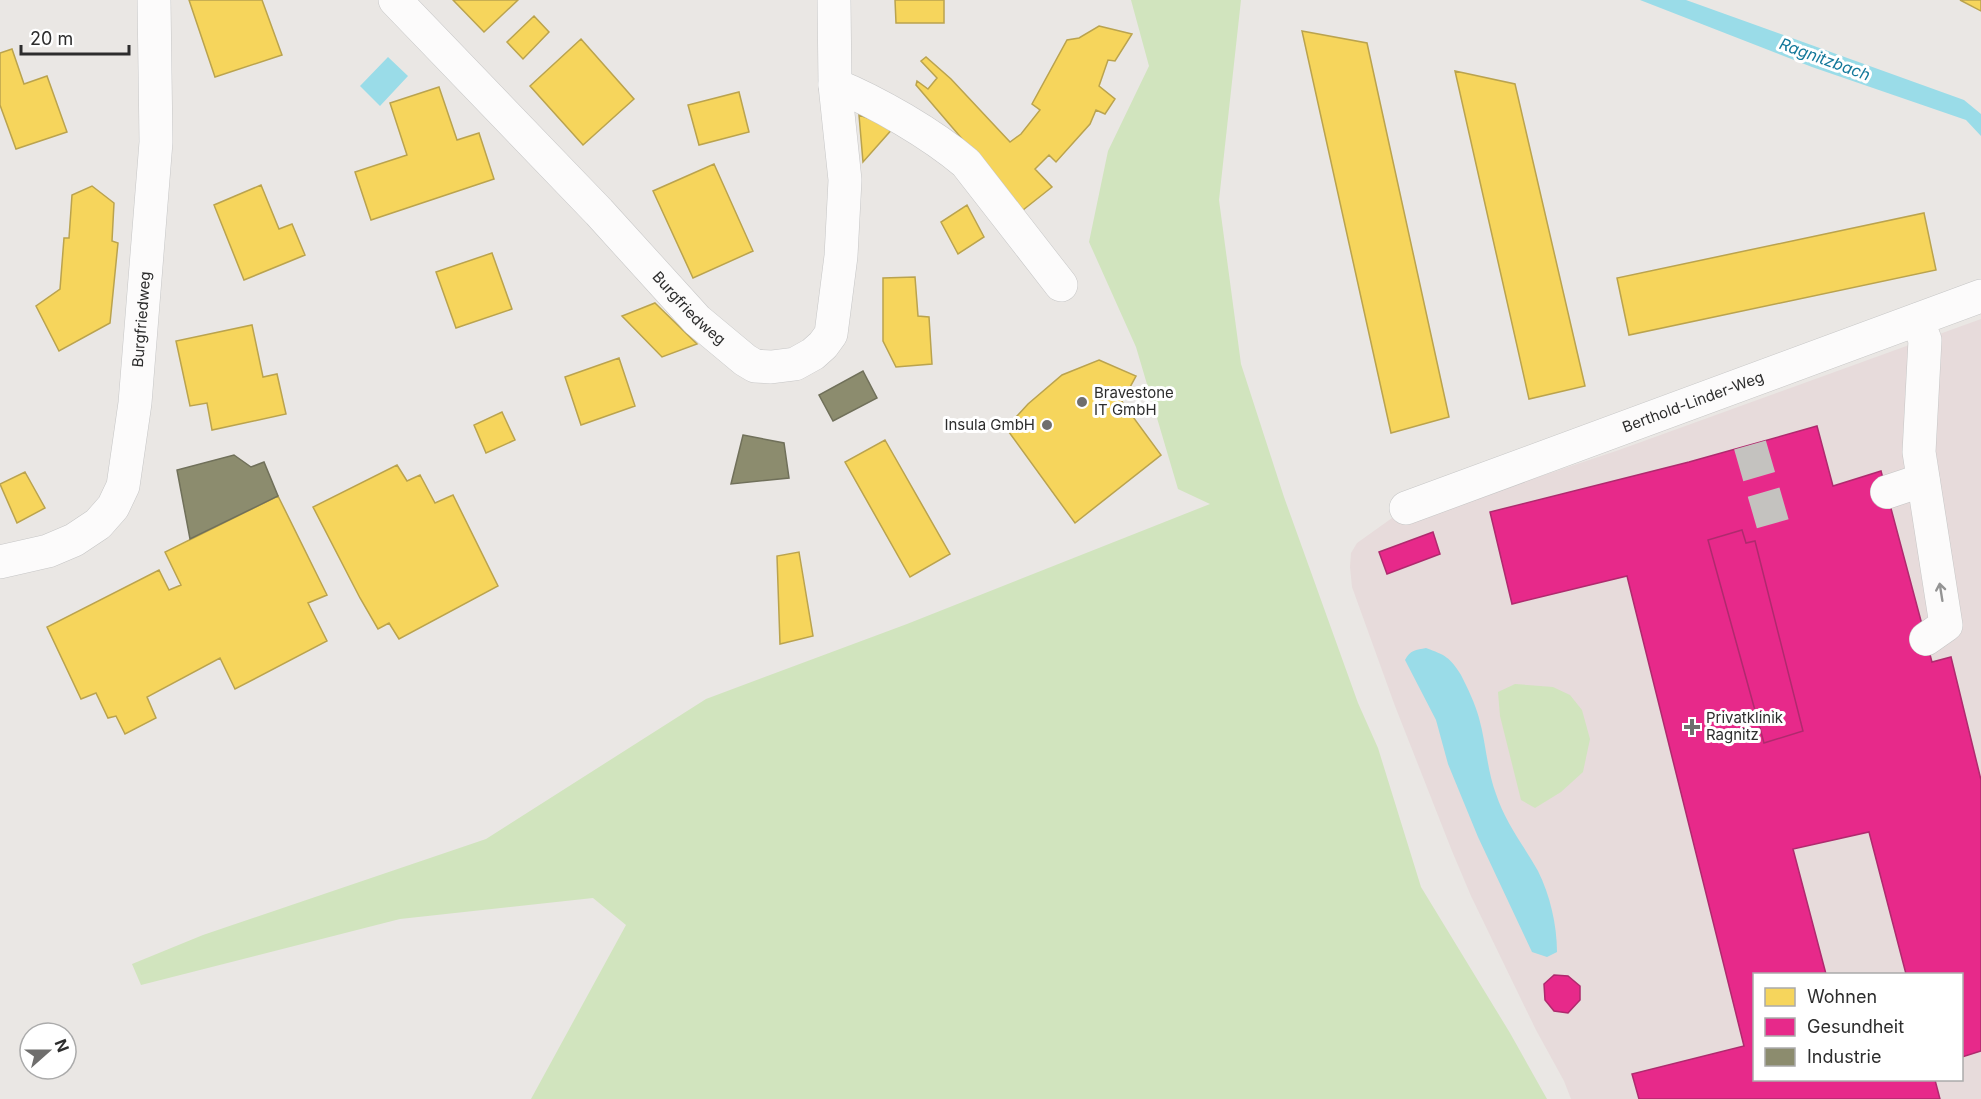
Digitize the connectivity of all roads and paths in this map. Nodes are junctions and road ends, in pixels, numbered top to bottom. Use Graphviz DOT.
graph roads {
  1 [pos="154,0"];
  2 [pos="395,0"];
  3 [pos="834,0"];
  4 [pos="835,85"];
  5 [pos="1061,285"];
  6 [pos="1981,296"];
  7 [pos="1917,320"];
  8 [pos="1923,480"];
  9 [pos="1887,492"];
  10 [pos="1406,507"];
  11 [pos="0,562"];
  12 [pos="1926,639"];
  1 -- 11 [label="street, Burgfriedweg"];
  2 -- 4 [label="street, Burgfriedweg"];
  3 -- 4 [label="street, Burgfriedweg"];
  4 -- 5 [label="street"];
  6 -- 7 [label="street, Berthold-Linder-Weg"];
  7 -- 8 [label="street"];
  7 -- 10 [label="street, Berthold-Linder-Weg"];
  8 -- 9 [label="street"];
  12 -- 8 [label="street, one-way"];
}
